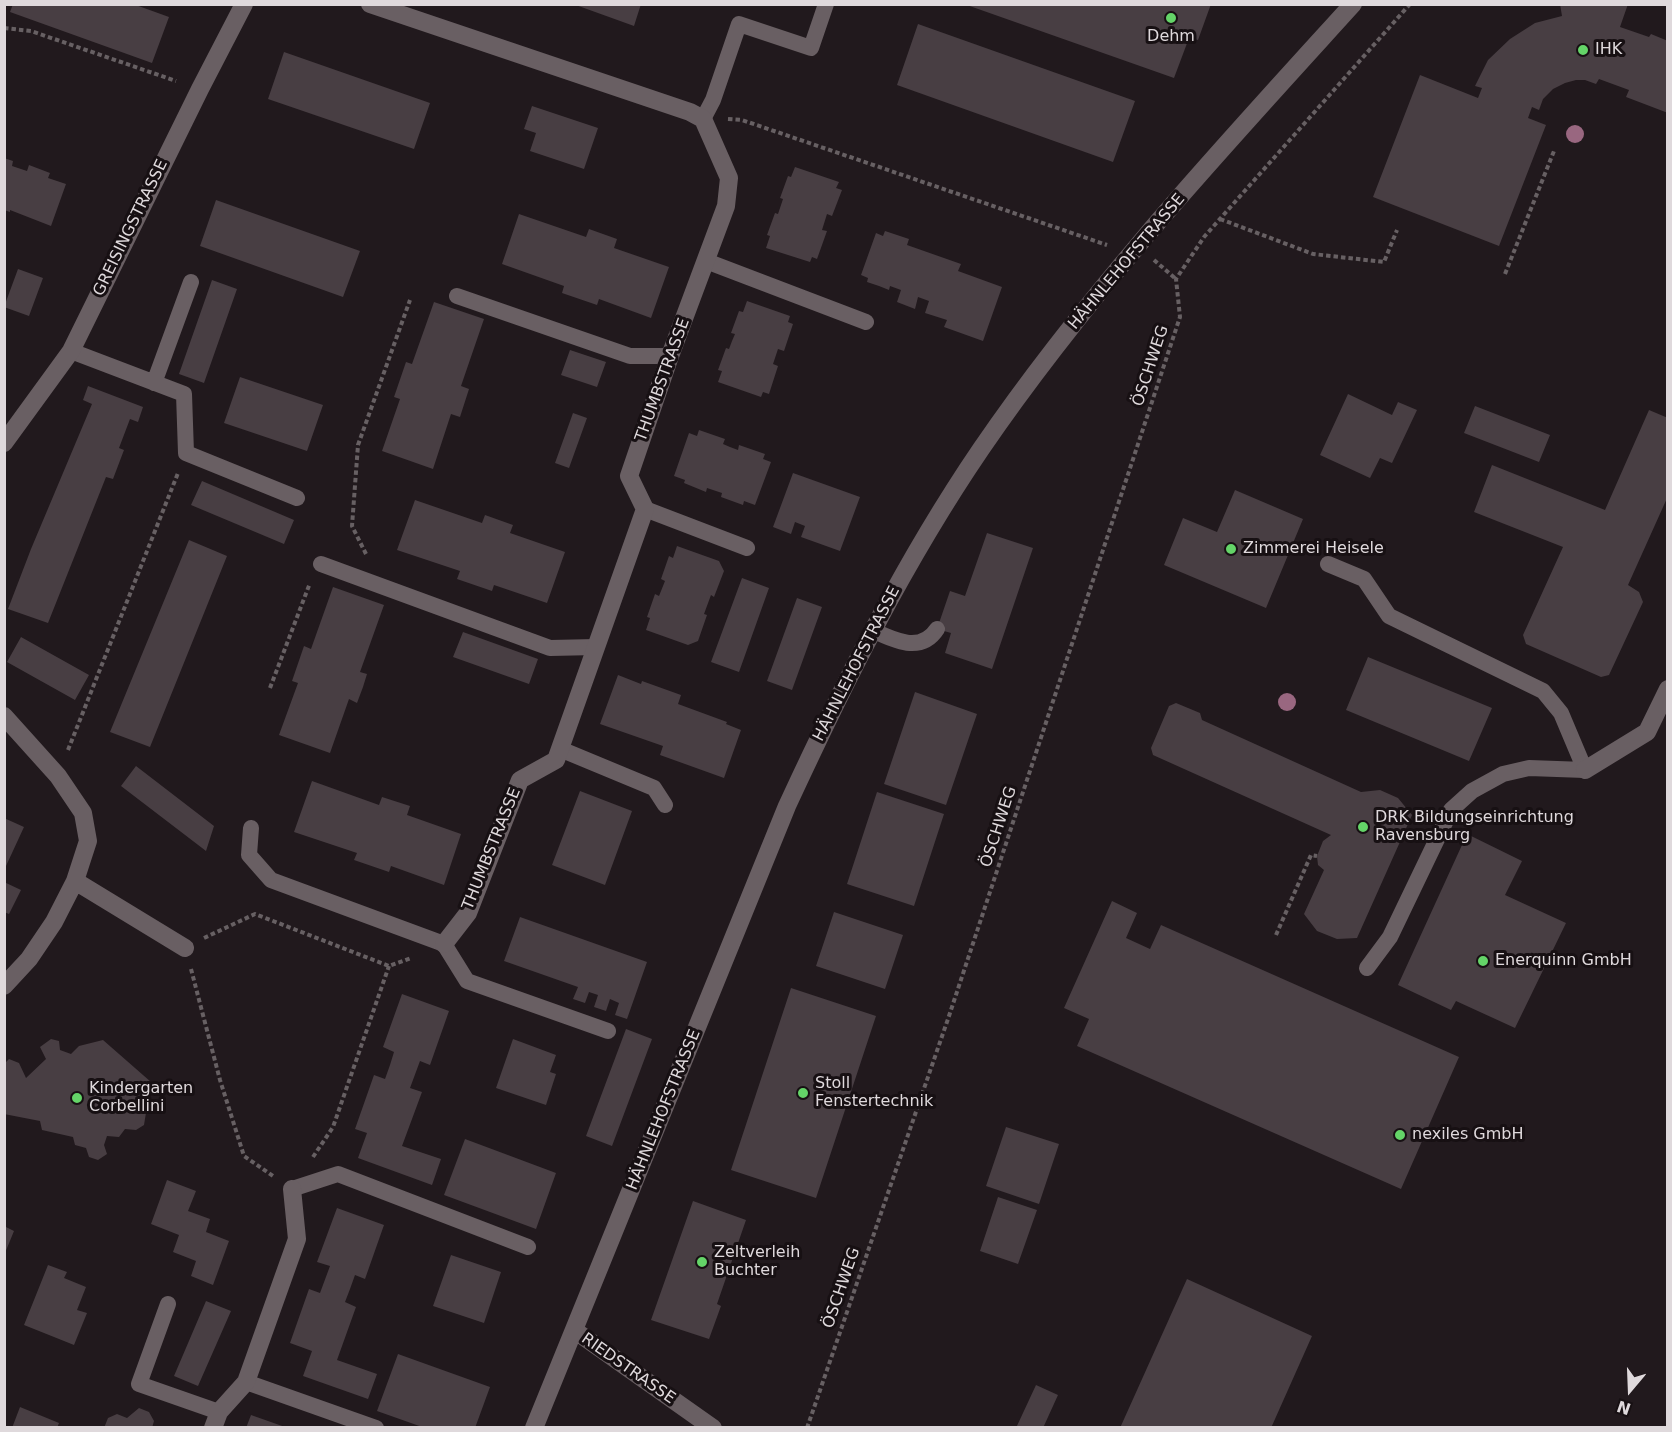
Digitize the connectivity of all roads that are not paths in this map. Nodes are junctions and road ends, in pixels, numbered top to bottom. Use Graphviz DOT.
graph roads {
  1 [pos="244,4"];
  2 [pos="370,4"];
  3 [pos="826,4"];
  4 [pos="1353,4"];
  5 [pos="705,124"];
  6 [pos="706,261"];
  7 [pos="191,282"];
  8 [pos="457,296"];
  9 [pos="866,322"];
  10 [pos="71,351"];
  11 [pos="670,356"];
  12 [pos="154,383"];
  13 [pos="4,443"];
  14 [pos="297,498"];
  15 [pos="645,509"];
  16 [pos="747,548"];
  17 [pos="321,564"];
  18 [pos="1328,564"];
  19 [pos="937,628"];
  20 [pos="872,630"];
  21 [pos="596,647"];
  22 [pos="1668,689"];
  23 [pos="4,716"];
  24 [pos="560,749"];
  25 [pos="1585,770"];
  26 [pos="665,805"];
  27 [pos="251,828"];
  28 [pos="75,881"];
  29 [pos="444,944"];
  30 [pos="185,948"];
  31 [pos="1367,968"];
  32 [pos="4,986"];
  33 [pos="608,1031"];
  34 [pos="292,1189"];
  35 [pos="528,1247"];
  36 [pos="168,1304"];
  37 [pos="574,1330"];
  38 [pos="246,1382"];
  39 [pos="216,1420"];
  40 [pos="376,1428"];
  41 [pos="534,1428"];
  42 [pos="713,1428"];
  1 -- 10 [label="street, GREISINGSTRASSE"];
  2 -- 5 [label="street"];
  3 -- 5 [label="lane"];
  4 -- 20 [label="street, HÄHNLEHOFSTRASSE"];
  5 -- 6 [label="street, THUMBSTRASSE"];
  6 -- 9 [label="lane"];
  6 -- 11 [label="street, THUMBSTRASSE"];
  7 -- 12 [label="lane"];
  8 -- 11 [label="lane"];
  10 -- 12 [label="lane"];
  10 -- 13 [label="street, GREISINGSTRASSE"];
  11 -- 15 [label="street, THUMBSTRASSE"];
  12 -- 14 [label="lane"];
  15 -- 16 [label="lane"];
  15 -- 21 [label="street, THUMBSTRASSE"];
  17 -- 21 [label="lane"];
  18 -- 25 [label="lane"];
  19 -- 20 [label="lane"];
  20 -- 37 [label="street, HÄHNLEHOFSTRASSE"];
  21 -- 24 [label="street, THUMBSTRASSE"];
  22 -- 25 [label="street"];
  23 -- 28 [label="street"];
  24 -- 26 [label="lane"];
  24 -- 29 [label="street, THUMBSTRASSE"];
  25 -- 31 [label="lane"];
  27 -- 29 [label="lane"];
  28 -- 30 [label="street"];
  28 -- 32 [label="street"];
  29 -- 33 [label="lane"];
  34 -- 35 [label="lane"];
  34 -- 38 [label="street"];
  36 -- 39 [label="lane"];
  37 -- 41 [label="street, HÄHNLEHOFSTRASSE"];
  37 -- 42 [label="street, RIEDSTRASSE"];
  38 -- 39 [label="street"];
  38 -- 40 [label="lane"];
}
